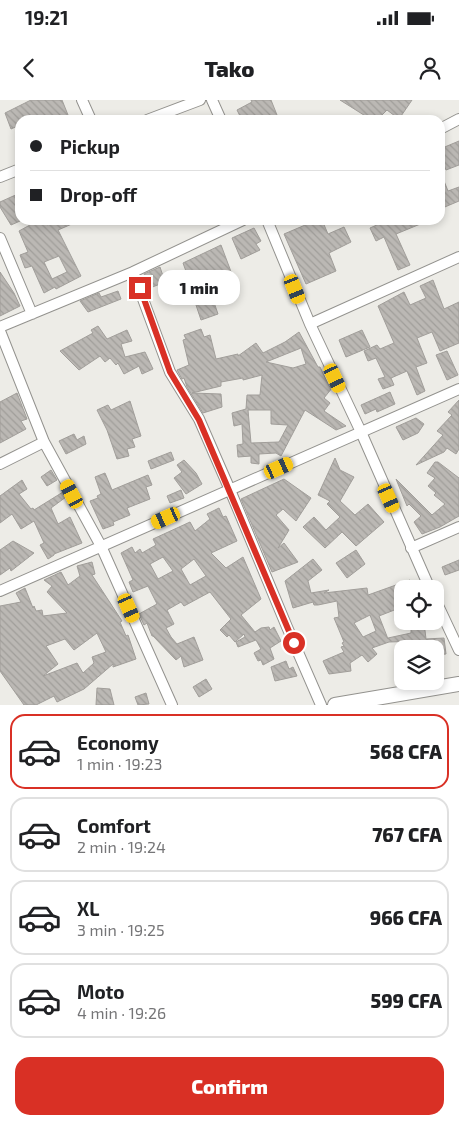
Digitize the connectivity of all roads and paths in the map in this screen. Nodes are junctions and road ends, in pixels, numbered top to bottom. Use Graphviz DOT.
graph roads {
  1 [pos="82,100"];
  2 [pos="200,100"];
  3 [pos="212,100"];
  4 [pos="89,115"];
  5 [pos="160,115"];
  6 [pos="219,115"];
  7 [pos="459,119"];
  8 [pos="445,126"];
  9 [pos="15,171"];
  10 [pos="0,177"];
  11 [pos="232,225"];
  12 [pos="269,225"];
  13 [pos="0,238"];
  14 [pos="459,257"];
  15 [pos="133,272"];
  16 [pos="32,314"];
  17 [pos="310,324"];
  18 [pos="0,327"];
  19 [pos="0,331"];
  20 [pos="459,388"];
  21 [pos="361,432"];
  22 [pos="44,442"];
  23 [pos="0,464"];
  24 [pos="230,490"];
  25 [pos="459,527"];
  26 [pos="101,546"];
  27 [pos="411,548"];
  28 [pos="426,580"];
  29 [pos="0,591"];
  30 [pos="444,618"];
  31 [pos="459,650"];
  32 [pos="459,684"];
  33 [pos="391,701"];
  34 [pos="172,705"];
  35 [pos="321,705"];
  36 [pos="335,705"];
  1 -- 4 [label="street"];
  2 -- 5 [label="street"];
  3 -- 6 [label="street"];
  7 -- 8 [label="street"];
  9 -- 10 [label="street"];
  11 -- 15 [label="street"];
  12 -- 17 [label="street"];
  13 -- 16 [label="street"];
  14 -- 17 [label="street"];
  15 -- 16 [label="street"];
  15 -- 24 [label="street"];
  16 -- 18 [label="street"];
  17 -- 21 [label="street"];
  19 -- 22 [label="street"];
  20 -- 21 [label="street"];
  21 -- 24 [label="street"];
  21 -- 27 [label="street"];
  22 -- 23 [label="street"];
  22 -- 26 [label="street"];
  24 -- 26 [label="street"];
  24 -- 35 [label="street"];
  25 -- 27 [label="street"];
  26 -- 29 [label="street"];
  26 -- 34 [label="street"];
  27 -- 28 [label="street"];
  30 -- 31 [label="street"];
  32 -- 33 [label="street"];
  33 -- 36 [label="street"];
}
